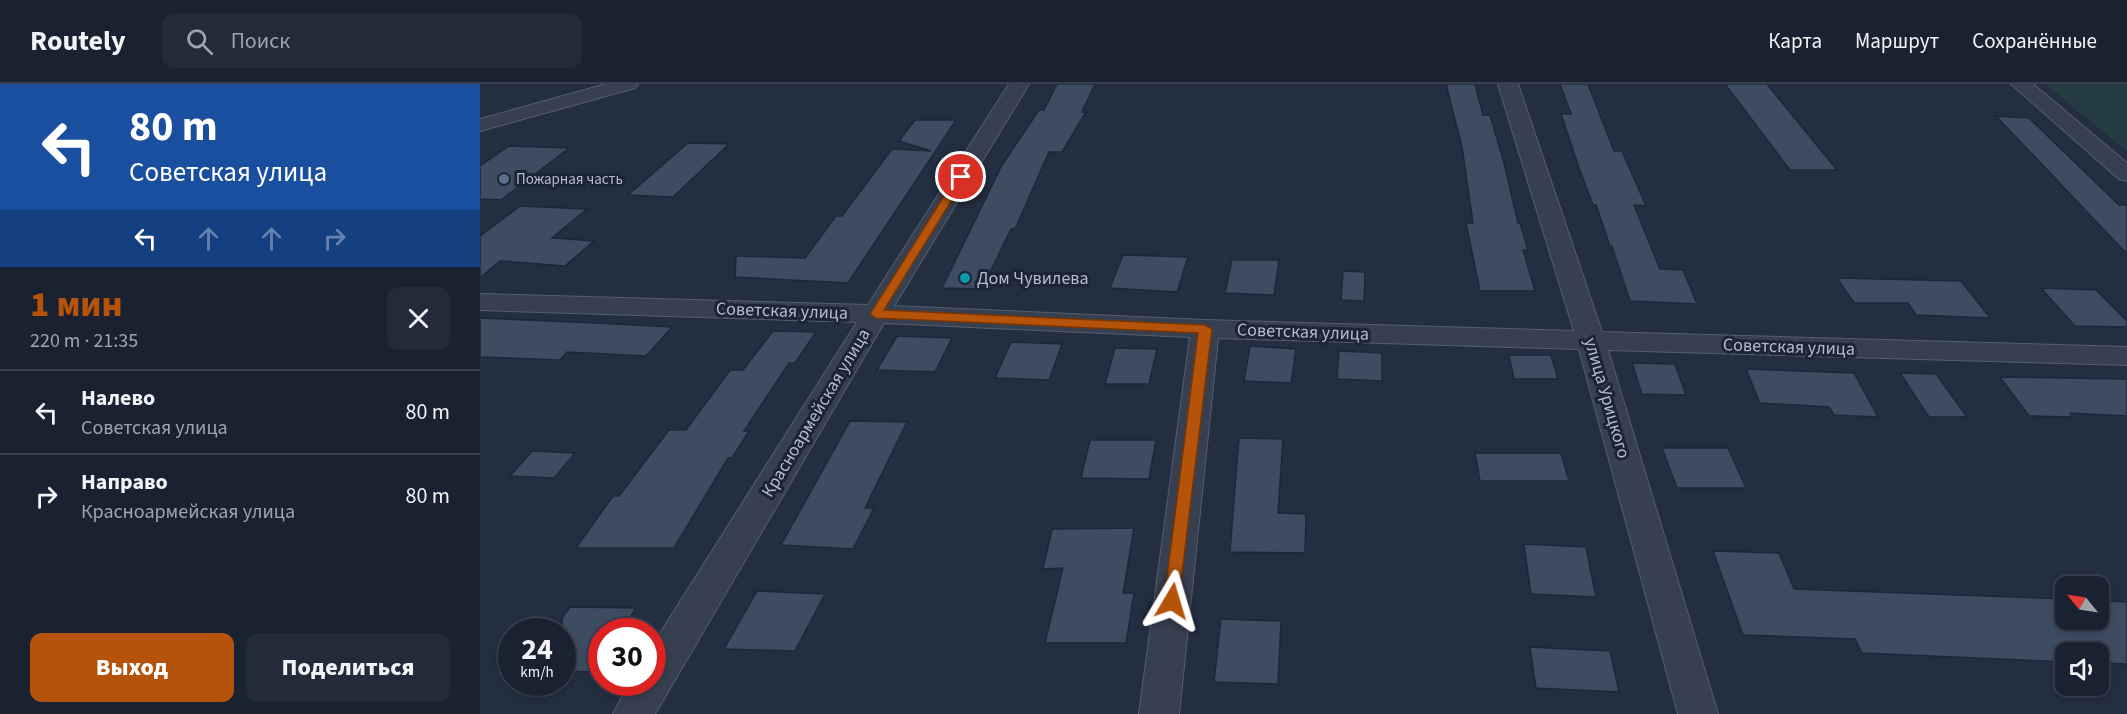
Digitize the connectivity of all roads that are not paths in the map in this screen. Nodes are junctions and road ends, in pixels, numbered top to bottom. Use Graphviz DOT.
graph roads {
  1 [pos="628,84"];
  2 [pos="1019,84"];
  3 [pos="1508,84"];
  4 [pos="2021,84"];
  5 [pos="480,125"];
  6 [pos="2127,174"];
  7 [pos="480,302"];
  8 [pos="876,314"];
  9 [pos="1205,329"];
  10 [pos="1591,341"];
  11 [pos="2127,356"];
  12 [pos="666,659"];
  13 [pos="644,696"];
  14 [pos="633,714"];
  15 [pos="1159,714"];
  16 [pos="1698,714"];
  1 -- 5 [label="street"];
  2 -- 8 [label="street, Красноармейская улица"];
  3 -- 10 [label="street, улица Урицкого"];
  4 -- 6 [label="street"];
  7 -- 8 [label="street, Советская улица"];
  8 -- 9 [label="street, Советская улица"];
  8 -- 12 [label="street, Красноармейская улица"];
  9 -- 10 [label="street, Советская улица"];
  9 -- 15 [label="street"];
  10 -- 11 [label="street, Советская улица"];
  10 -- 16 [label="street, улица Урицкого"];
  13 -- 14 [label="street, Красноармейская улица"];
}
